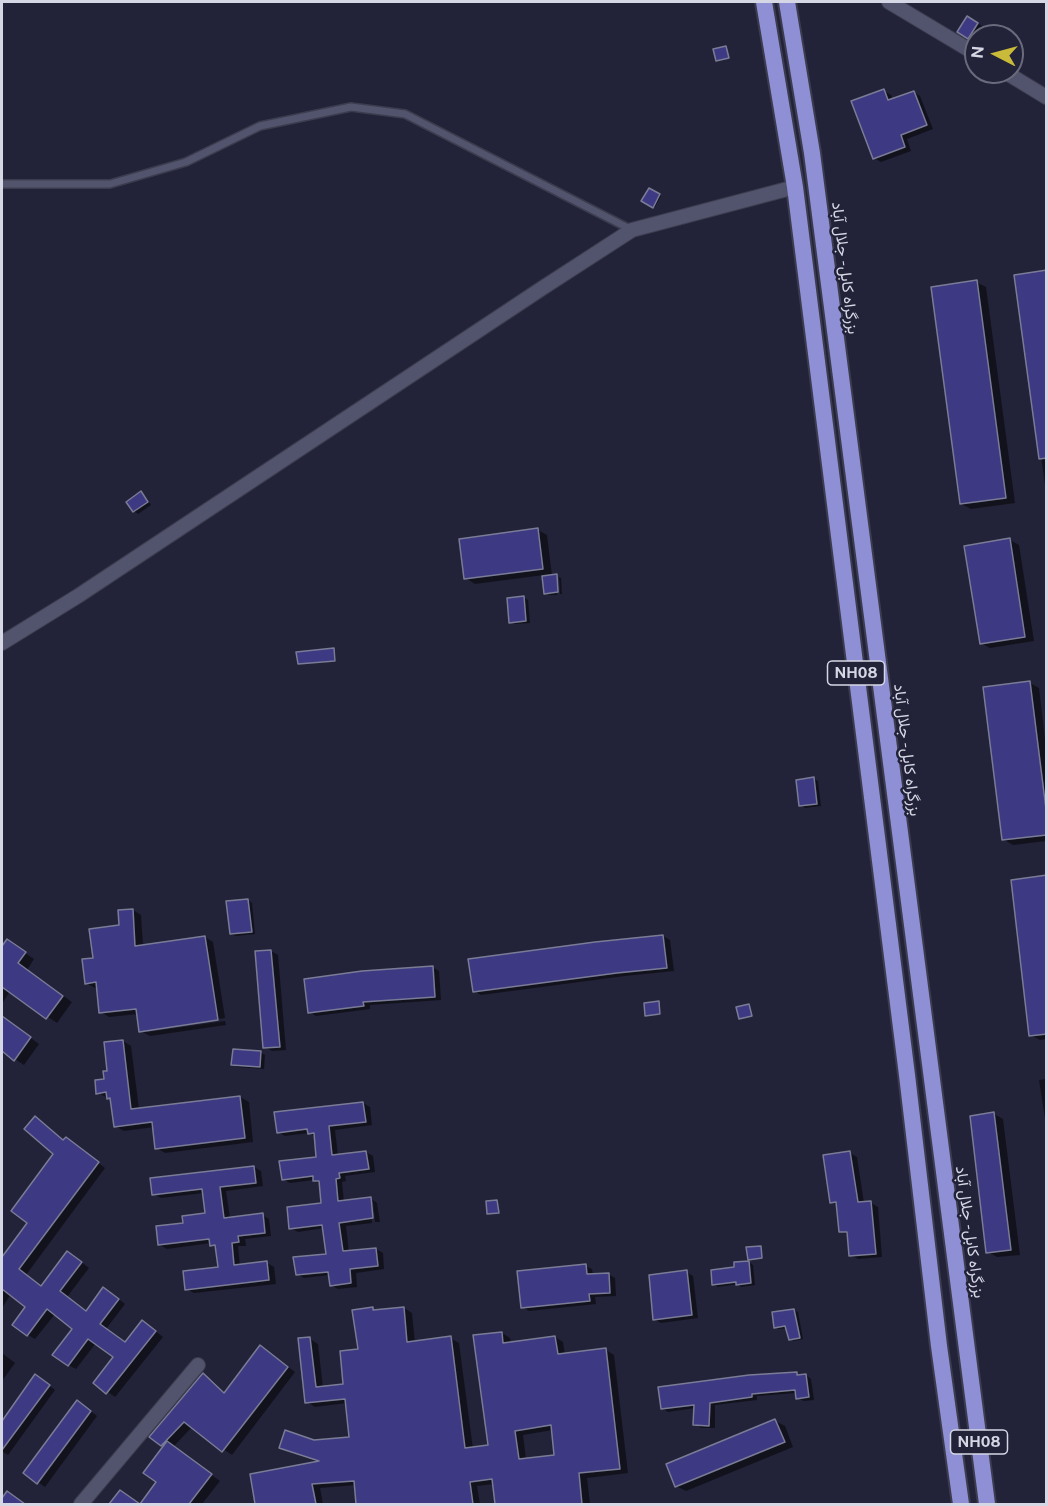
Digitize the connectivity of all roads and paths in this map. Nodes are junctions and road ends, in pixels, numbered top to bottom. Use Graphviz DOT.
graph roads {
  1 [pos="764,2"];
  2 [pos="889,2"];
  3 [pos="789,10"];
  4 [pos="768,21"];
  5 [pos="964,47"];
  6 [pos="1024,83"];
  7 [pos="1047,97"];
  8 [pos="812,153"];
  9 [pos="791,156"];
  10 [pos="2,184"];
  11 [pos="795,187"];
  12 [pos="632,230"];
  13 [pos="824,244"];
  14 [pos="803,246"];
  15 [pos="2,643"];
  16 [pos="930,1072"];
  17 [pos="907,1075"];
  18 [pos="198,1365"];
  19 [pos="81,1504"];
  20 [pos="961,1504"];
  21 [pos="987,1504"];
  1 -- 4 [label="highway, NH08"];
  2 -- 5 [label="street"];
  3 -- 4 [label="highway"];
  3 -- 8 [label="highway, بزرگراه کابل- جلال آباد / NH08"];
  4 -- 9 [label="highway, NH08"];
  6 -- 7 [label="street"];
  8 -- 9 [label="highway"];
  8 -- 13 [label="highway, بزرگراه کابل- جلال آباد / NH08"];
  9 -- 11 [label="highway, NH08"];
  10 -- 12 [label="lane"];
  11 -- 12 [label="street"];
  11 -- 14 [label="highway, NH08"];
  12 -- 15 [label="street"];
  13 -- 14 [label="highway"];
  13 -- 16 [label="highway, بزرگراه کابل- جلال آباد / NH08"];
  14 -- 17 [label="highway, NH08"];
  16 -- 17 [label="highway"];
  16 -- 21 [label="highway, بزرگراه کابل- جلال آباد / NH08"];
  17 -- 20 [label="highway, NH08"];
  18 -- 19 [label="street"];
}
